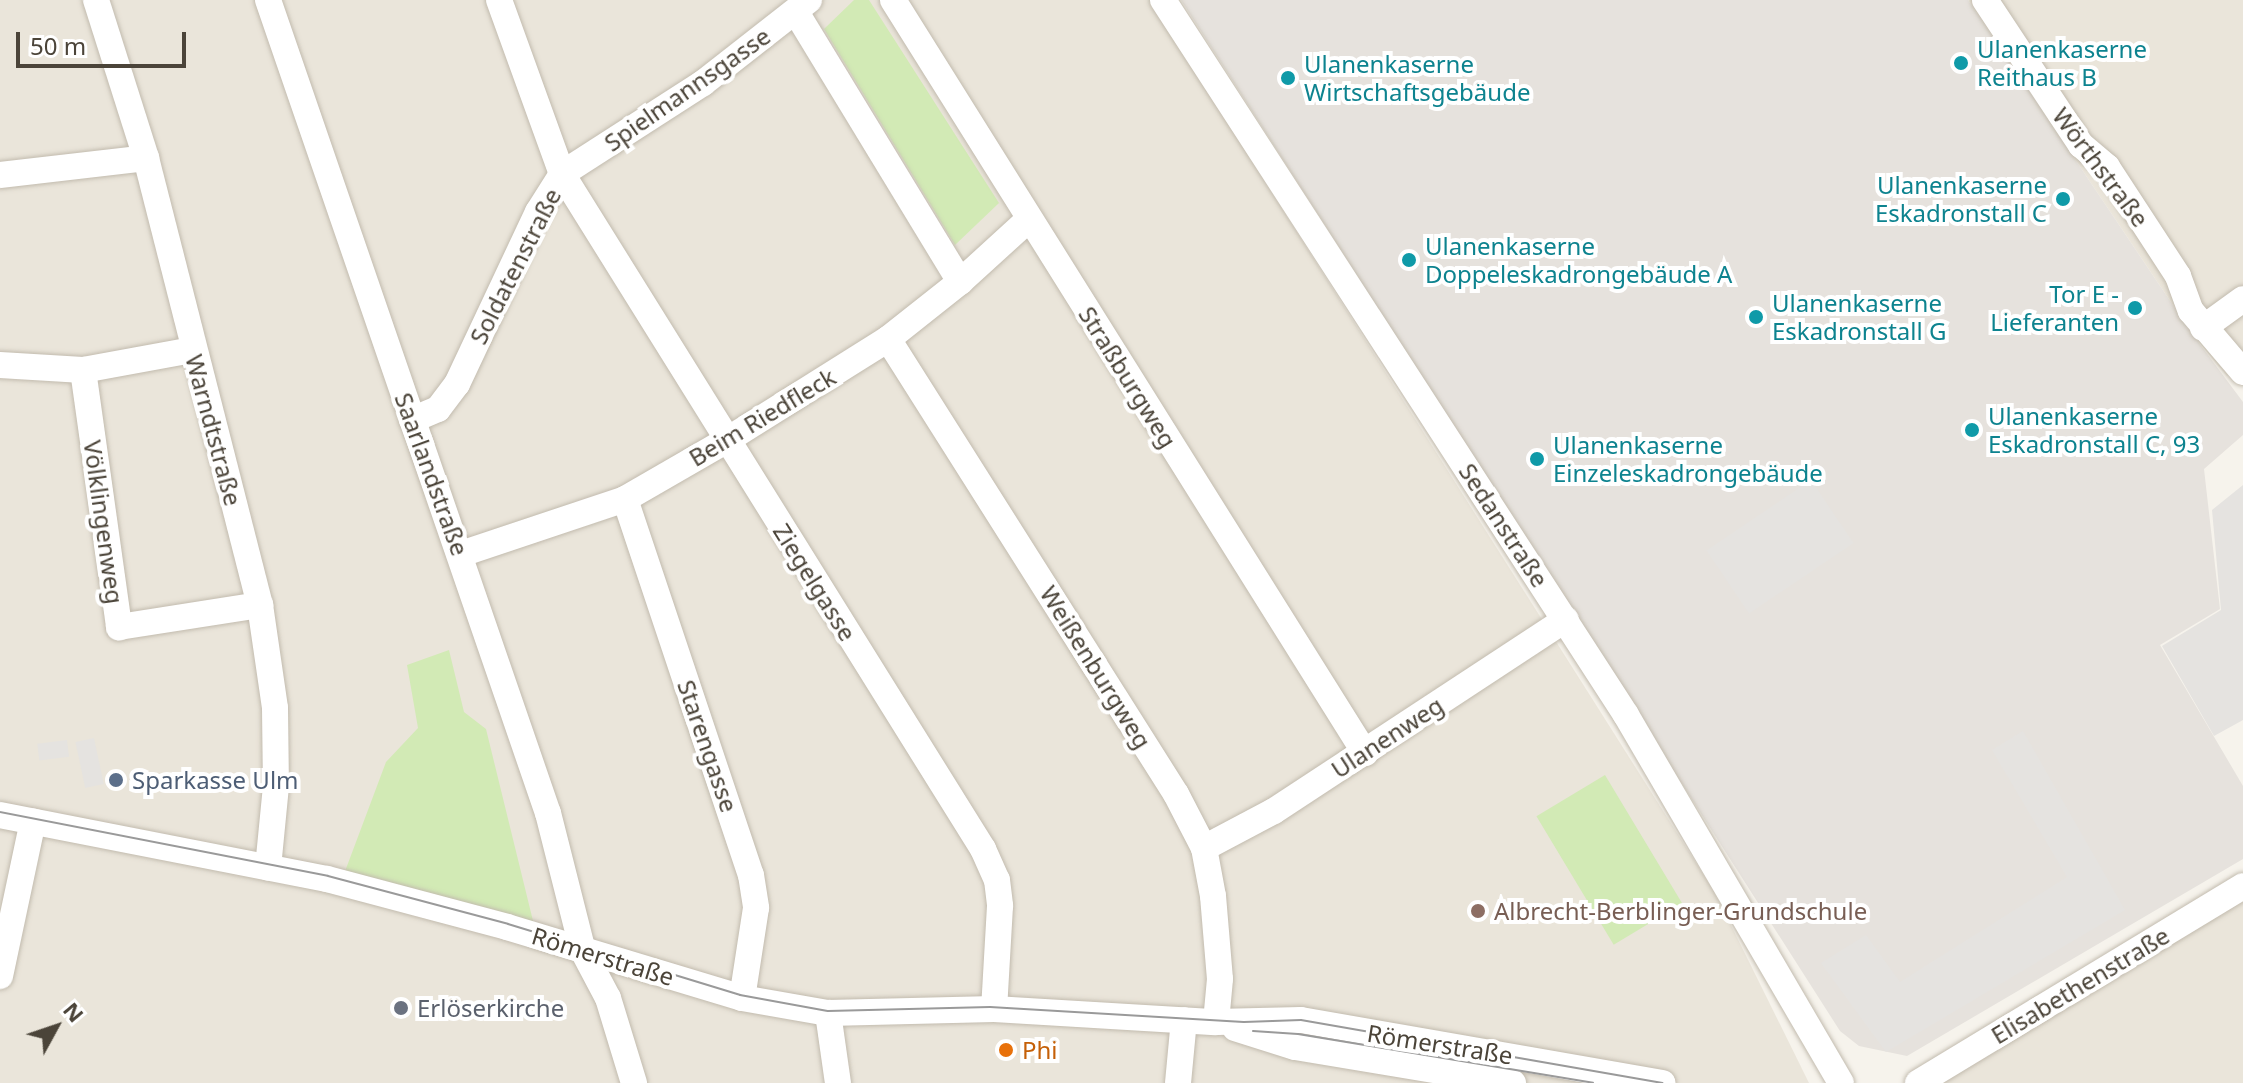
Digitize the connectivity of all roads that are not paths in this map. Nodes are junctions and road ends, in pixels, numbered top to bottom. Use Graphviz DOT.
graph roads {
  1 [pos="96,0"];
  2 [pos="268,0"];
  3 [pos="499,0"];
  4 [pos="893,0"];
  5 [pos="1163,0"];
  6 [pos="1985,0"];
  7 [pos="802,6"];
  8 [pos="146,158"];
  9 [pos="562,174"];
  10 [pos="0,175"];
  11 [pos="1029,219"];
  12 [pos="960,282"];
  13 [pos="2243,299"];
  14 [pos="2203,328"];
  15 [pos="888,339"];
  16 [pos="192,350"];
  17 [pos="0,365"];
  18 [pos="83,370"];
  19 [pos="2243,372"];
  20 [pos="412,420"];
  21 [pos="727,440"];
  22 [pos="625,499"];
  23 [pos="461,554"];
  24 [pos="260,605"];
  25 [pos="1566,619"];
  26 [pos="1365,753"];
  27 [pos="0,815"];
  28 [pos="33,821"];
  29 [pos="1204,848"];
  30 [pos="268,868"];
  31 [pos="2243,886"];
  32 [pos="583,951"];
  33 [pos="0,976"];
  34 [pos="742,998"];
  35 [pos="994,1009"];
  36 [pos="828,1013"];
  37 [pos="1184,1020"];
  38 [pos="1216,1022"];
  39 [pos="1965,1055"];
  40 [pos="1835,1072"];
  41 [pos="1497,1082"];
  42 [pos="634,1083"];
  43 [pos="838,1083"];
  44 [pos="1178,1083"];
  45 [pos="1663,1083"];
  46 [pos="1918,1083"];
  47 [pos="1955,1083"];
  1 -- 8 [label="street, Warndtstraße"];
  2 -- 20 [label="street, Saarlandstraße"];
  3 -- 9 [label="street, Soldatenstraße"];
  4 -- 11 [label="street, Straßburgweg"];
  5 -- 25 [label="street, Sedanstraße"];
  6 -- 14 [label="street, Wörthstraße"];
  7 -- 9 [label="street, Spielmannsgasse"];
  7 -- 12 [label="street"];
  8 -- 10 [label="street"];
  8 -- 16 [label="street, Warndtstraße"];
  9 -- 20 [label="street, Soldatenstraße"];
  9 -- 21 [label="street, Ziegelgasse"];
  11 -- 12 [label="street, Beim Riedfleck"];
  11 -- 26 [label="street, Straßburgweg"];
  12 -- 15 [label="street, Beim Riedfleck"];
  13 -- 14 [label="street"];
  14 -- 19 [label="street, Wörthstraße"];
  15 -- 21 [label="street, Beim Riedfleck"];
  15 -- 29 [label="street, Weißenburgweg"];
  16 -- 18 [label="street"];
  16 -- 24 [label="street, Warndtstraße"];
  17 -- 18 [label="street"];
  18 -- 24 [label="street, Völklingenweg"];
  20 -- 23 [label="street, Saarlandstraße"];
  21 -- 22 [label="street, Beim Riedfleck"];
  21 -- 35 [label="street, Ziegelgasse"];
  22 -- 23 [label="street, Beim Riedfleck"];
  22 -- 34 [label="street, Starengasse"];
  23 -- 32 [label="street, Saarlandstraße"];
  24 -- 30 [label="street, Warndtstraße"];
  25 -- 26 [label="street, Ulanenweg"];
  25 -- 40 [label="street, Sedanstraße"];
  26 -- 29 [label="street, Ulanenweg"];
  27 -- 28 [label="street, Römerstraße"];
  28 -- 30 [label="street, Römerstraße"];
  28 -- 33 [label="street"];
  29 -- 38 [label="street, Weißenburgweg"];
  30 -- 32 [label="street, Römerstraße"];
  31 -- 39 [label="street, Elisabethenstraße"];
  32 -- 34 [label="street, Römerstraße"];
  32 -- 42 [label="street, Saarlandstraße"];
  34 -- 36 [label="street, Römerstraße"];
  35 -- 36 [label="street, Römerstraße"];
  35 -- 37 [label="street, Römerstraße"];
  36 -- 43 [label="street"];
  37 -- 38 [label="street, Römerstraße"];
  37 -- 44 [label="street"];
  38 -- 41 [label="street, Römerstraße"];
  38 -- 45 [label="street, Römerstraße"];
  39 -- 46 [label="street, Elisabethenstraße"];
  39 -- 47 [label="street"];
}
